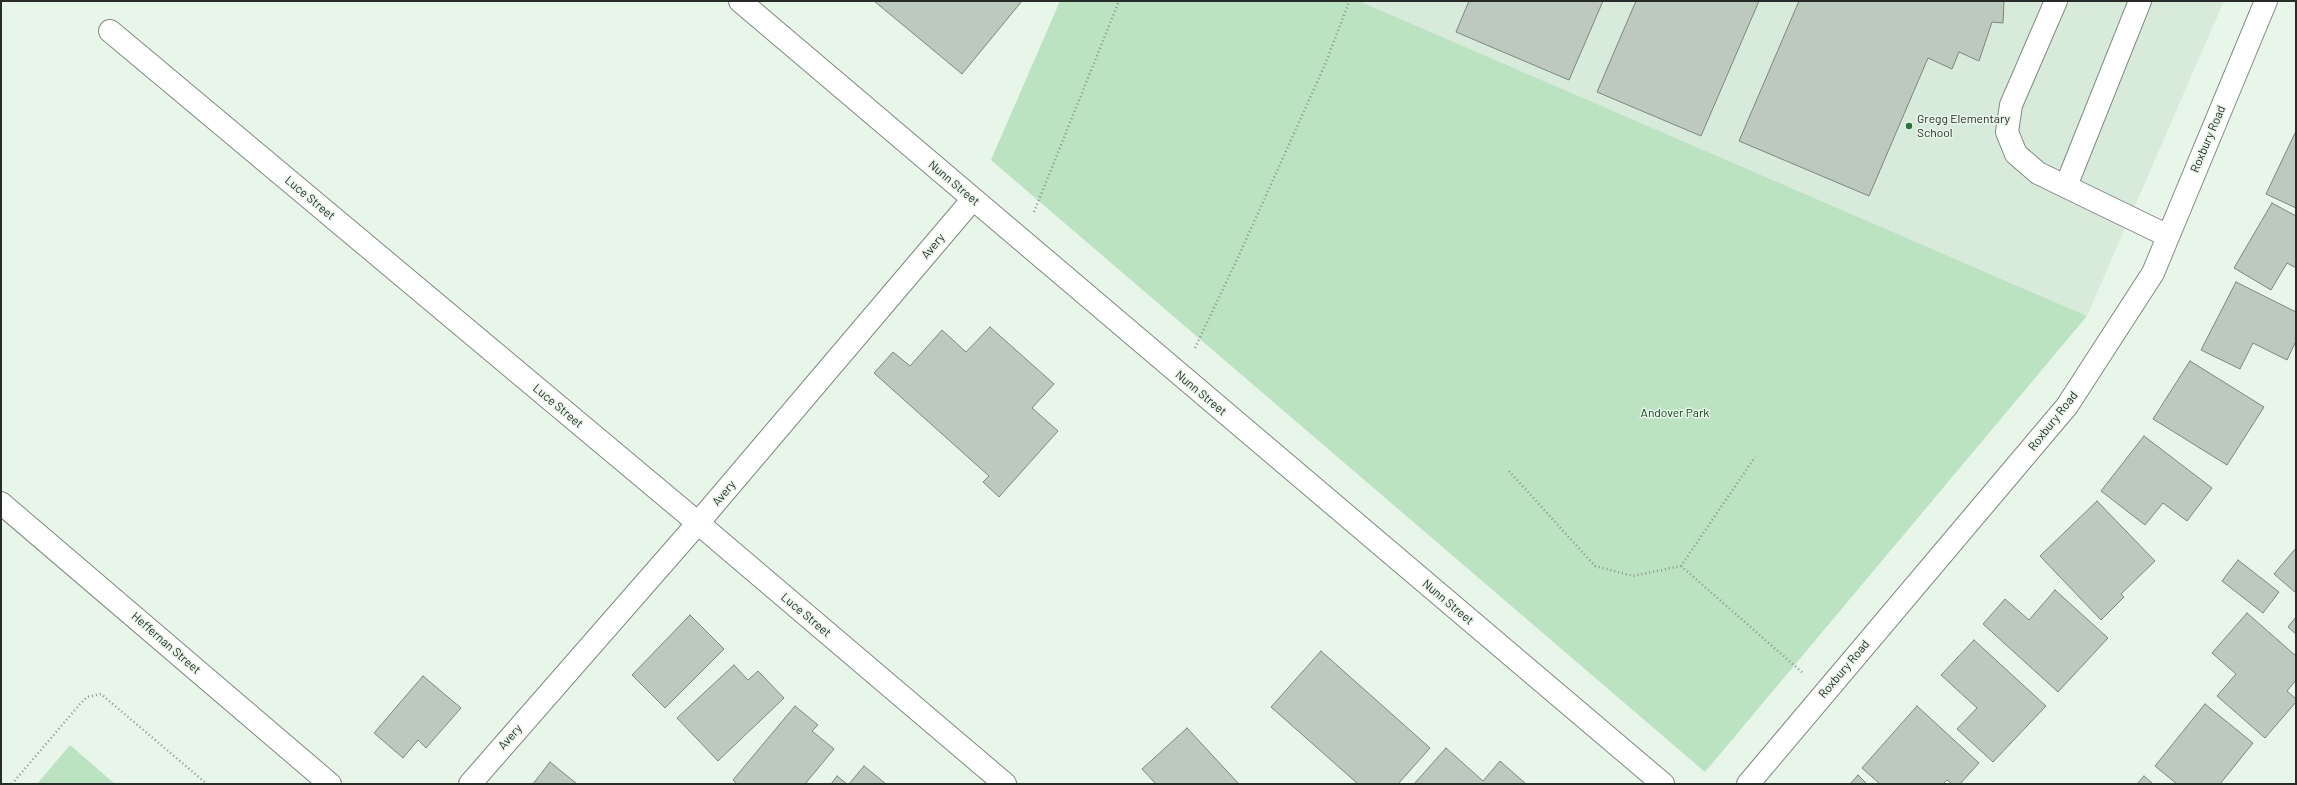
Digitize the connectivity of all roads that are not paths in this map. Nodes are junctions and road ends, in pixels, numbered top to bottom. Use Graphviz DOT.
graph roads {
  1 [pos="740,1"];
  2 [pos="2056,1"];
  3 [pos="2140,1"];
  4 [pos="2266,1"];
  5 [pos="110,31"];
  6 [pos="2066,186"];
  7 [pos="973,199"];
  8 [pos="2168,236"];
  9 [pos="1,502"];
  10 [pos="698,523"];
  11 [pos="330,784"];
  12 [pos="470,784"];
  13 [pos="1005,784"];
  14 [pos="1663,784"];
  15 [pos="1748,784"];
  1 -- 7 [label="street, Nunn Street"];
  2 -- 6 [label="street"];
  3 -- 6 [label="street"];
  4 -- 8 [label="street, Roxbury Road"];
  5 -- 10 [label="street, Luce Street"];
  6 -- 8 [label="street"];
  7 -- 10 [label="street, Avery"];
  7 -- 14 [label="street, Nunn Street"];
  8 -- 15 [label="street, Roxbury Road"];
  9 -- 11 [label="street, Heffernan Street"];
  10 -- 12 [label="street, Avery"];
  10 -- 13 [label="street, Luce Street"];
}
